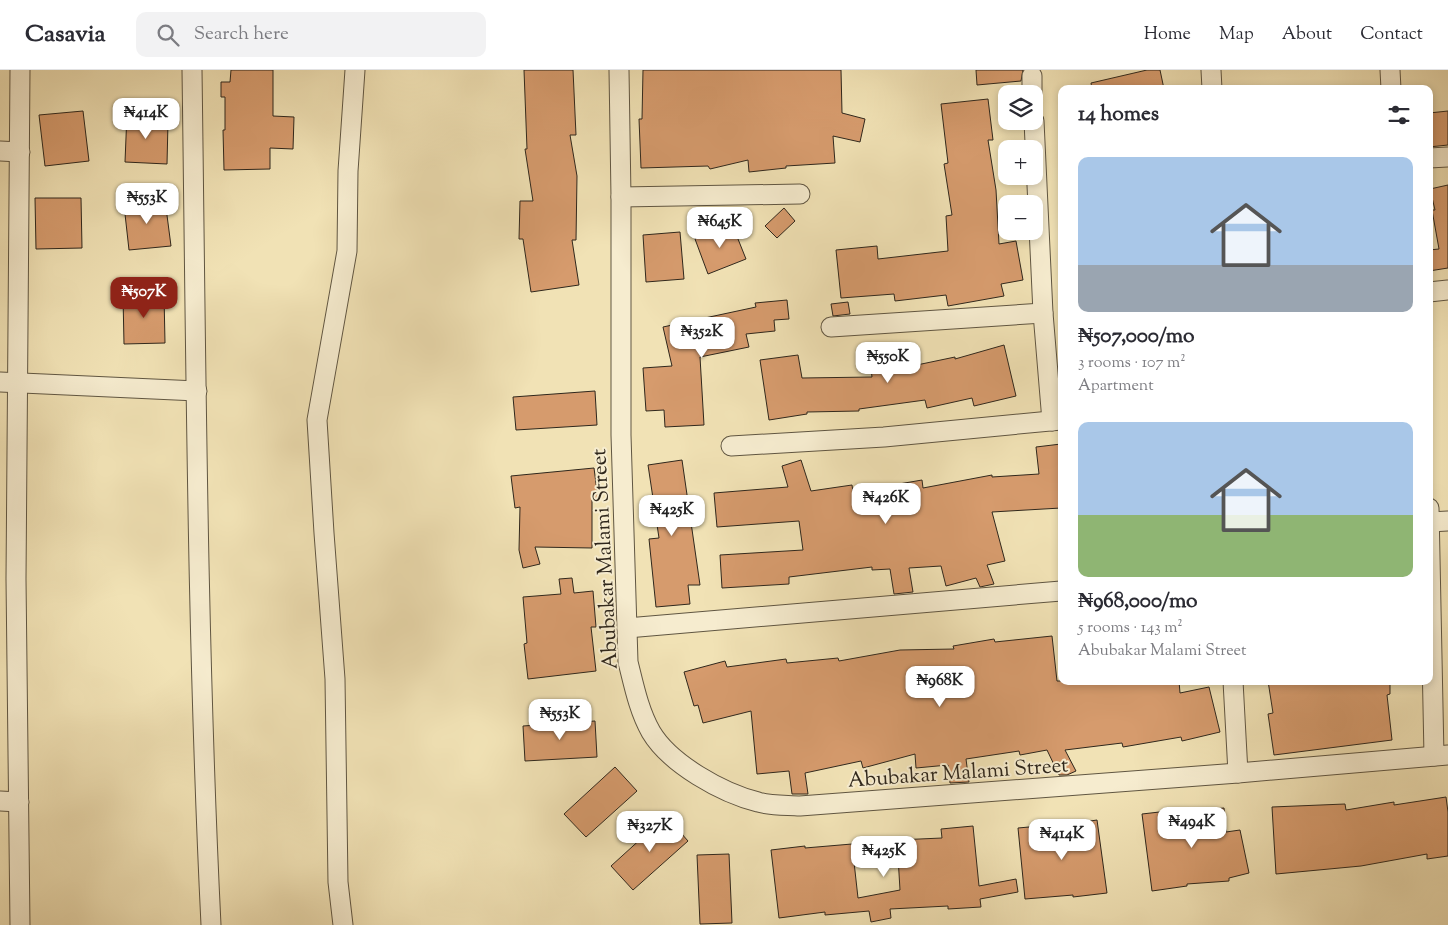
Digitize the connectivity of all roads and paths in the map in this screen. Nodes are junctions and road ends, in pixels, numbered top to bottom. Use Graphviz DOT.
graph roads {
  1 [pos="20,70"];
  2 [pos="192,70"];
  3 [pos="355,70"];
  4 [pos="618,70"];
  5 [pos="1212,70"];
  6 [pos="1390,70"];
  7 [pos="1212,85"];
  8 [pos="1391,85"];
  9 [pos="1034,130"];
  10 [pos="0,151"];
  11 [pos="20,152"];
  12 [pos="1448,157"];
  13 [pos="1433,158"];
  14 [pos="800,194"];
  15 [pos="621,197"];
  16 [pos="1448,290"];
  17 [pos="1433,292"];
  18 [pos="1043,313"];
  19 [pos="831,327"];
  20 [pos="9,383"];
  21 [pos="197,391"];
  22 [pos="1056,421"];
  23 [pos="731,446"];
  24 [pos="1435,517"];
  25 [pos="8,579"];
  26 [pos="1058,591"];
  27 [pos="627,628"];
  28 [pos="1233,685"];
  29 [pos="1441,755"];
  30 [pos="1238,773"];
  31 [pos="9,801"];
  32 [pos="20,925"];
  33 [pos="211,925"];
  34 [pos="343,925"];
  1 -- 11 [label="street"];
  2 -- 21 [label="street"];
  3 -- 34 [label="street"];
  4 -- 15 [label="street, Abubakar Malami Street"];
  5 -- 7 [label="street"];
  6 -- 8 [label="street"];
  9 -- 18 [label="street"];
  10 -- 11 [label="street"];
  11 -- 20 [label="street"];
  12 -- 13 [label="street"];
  14 -- 15 [label="street"];
  15 -- 27 [label="street, Abubakar Malami Street"];
  16 -- 17 [label="street"];
  18 -- 19 [label="street"];
  18 -- 22 [label="street"];
  20 -- 21 [label="street"];
  20 -- 25 [label="street"];
  21 -- 33 [label="street"];
  22 -- 23 [label="street"];
  24 -- 29 [label="street"];
  25 -- 31 [label="street"];
  26 -- 27 [label="street"];
  27 -- 30 [label="street, Abubakar Malami Street"];
  28 -- 30 [label="street"];
  29 -- 30 [label="street, Abubakar Malami Street"];
  31 -- 32 [label="street"];
}
